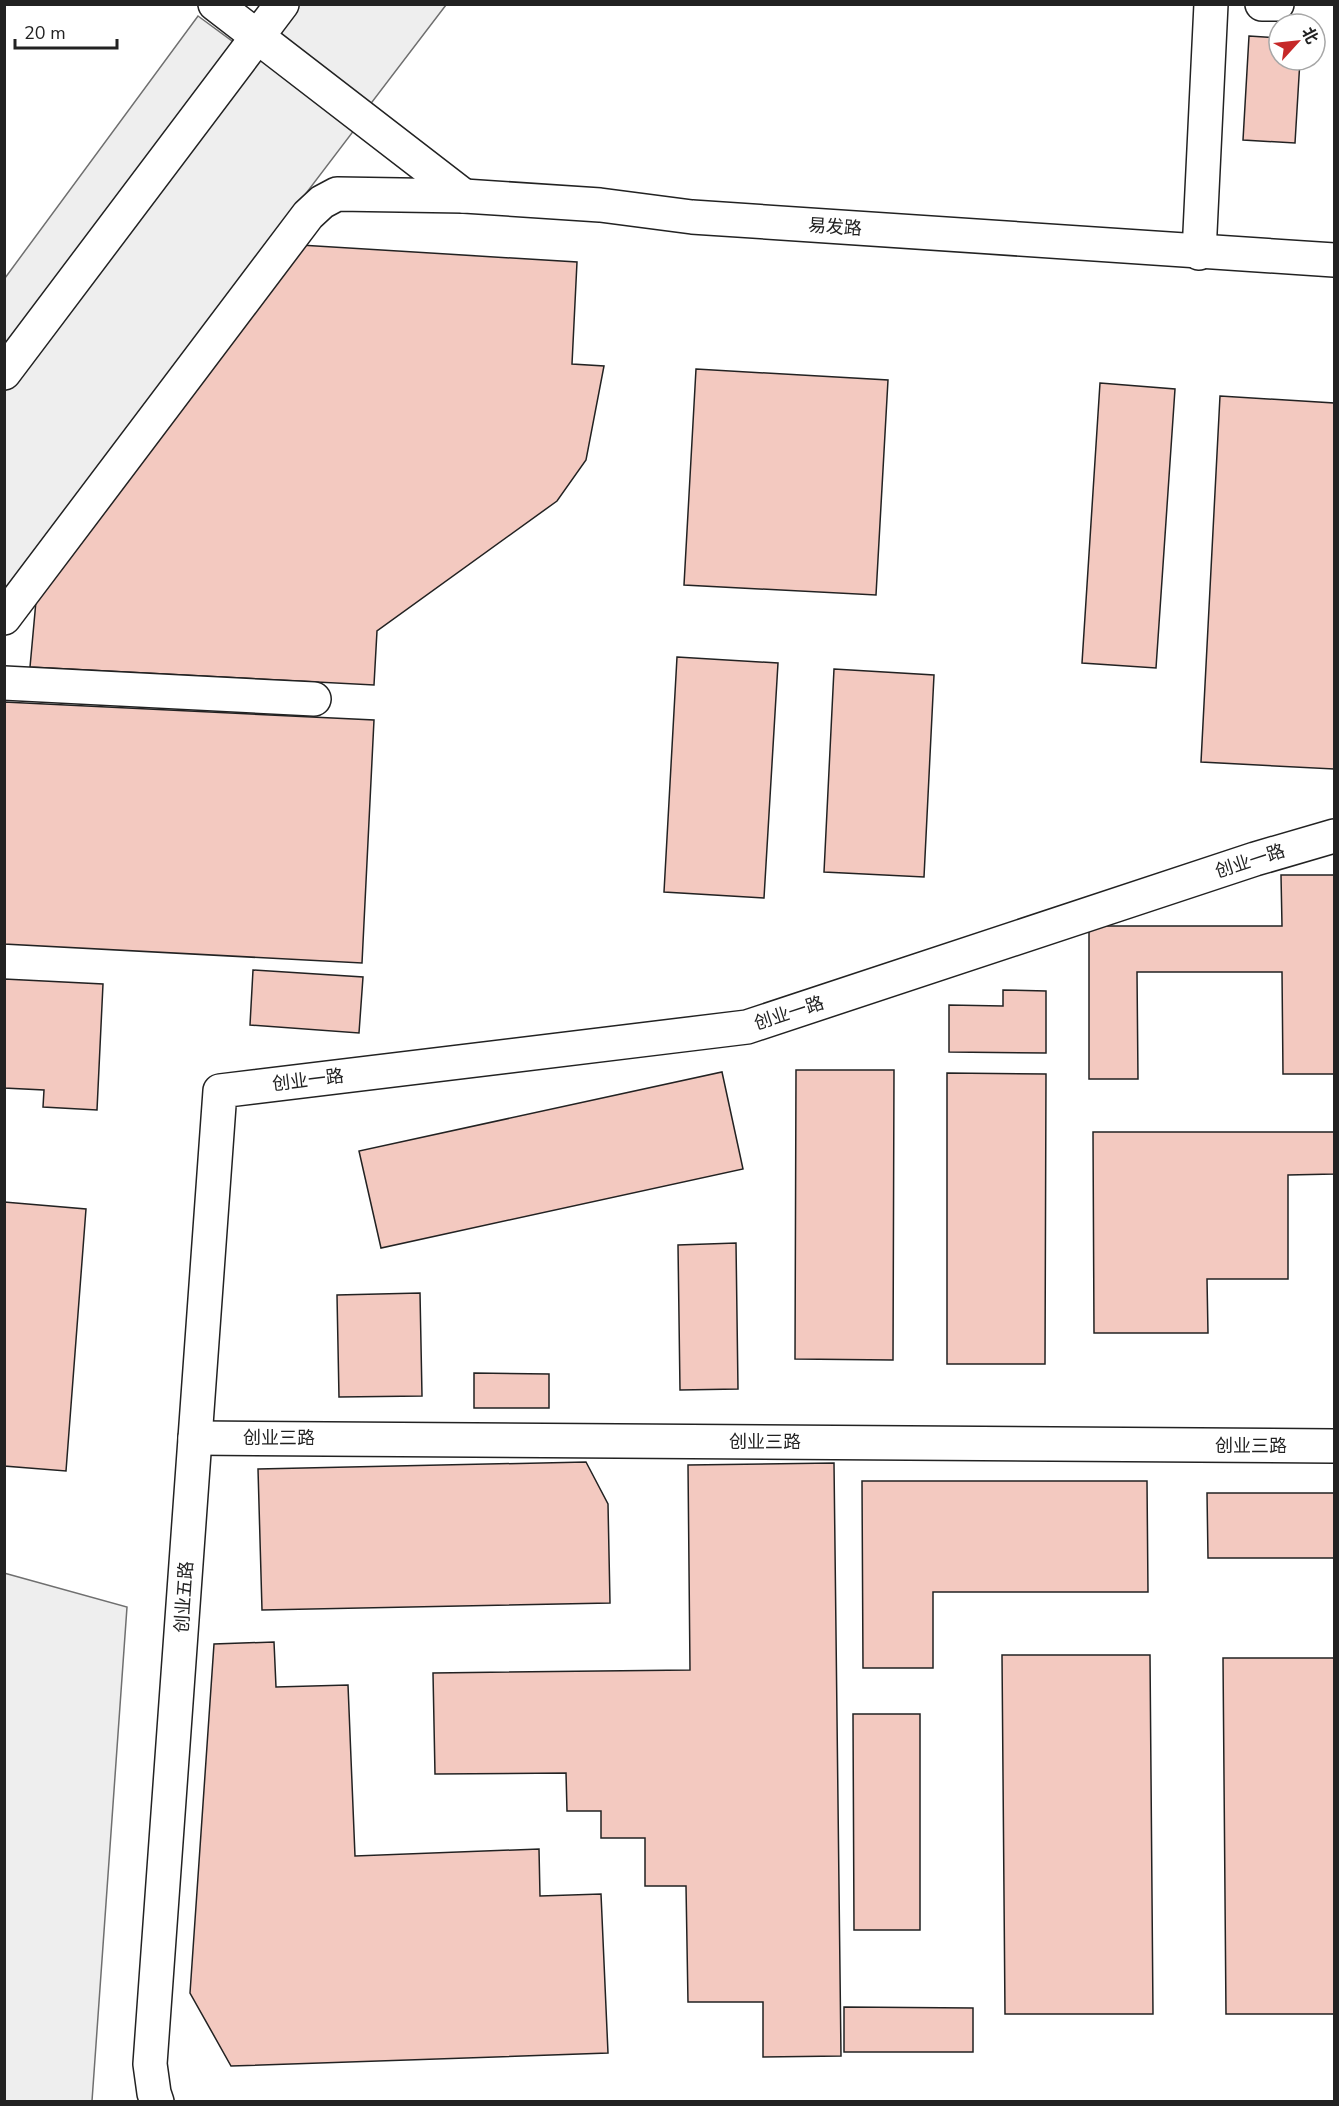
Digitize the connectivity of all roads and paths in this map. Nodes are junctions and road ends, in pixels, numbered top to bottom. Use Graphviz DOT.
graph roads {
  1 [pos="214,4"];
  2 [pos="282,4"];
  3 [pos="1211,4"];
  4 [pos="1262,4"];
  5 [pos="1277,4"];
  6 [pos="257,38"];
  7 [pos="464,196"];
  8 [pos="1199,253"];
  9 [pos="1335,260"];
  10 [pos="4,373"];
  11 [pos="4,618"];
  12 [pos="4,683"];
  13 [pos="314,699"];
  14 [pos="1335,836"];
  15 [pos="220,1091"];
  16 [pos="195,1438"];
  17 [pos="1335,1446"];
  18 [pos="157,2102"];
  1 -- 6 [label="street"];
  2 -- 6 [label="street"];
  3 -- 8 [label="street"];
  4 -- 5 [label="street"];
  6 -- 7 [label="street"];
  6 -- 10 [label="street"];
  7 -- 8 [label="street, 易发路"];
  7 -- 11 [label="street, 易发路"];
  8 -- 9 [label="street, 易发路"];
  12 -- 13 [label="street"];
  14 -- 15 [label="street, 创业一路"];
  15 -- 16 [label="street, 创业五路"];
  16 -- 17 [label="street, 创业三路"];
  16 -- 18 [label="street, 创业五路"];
}
